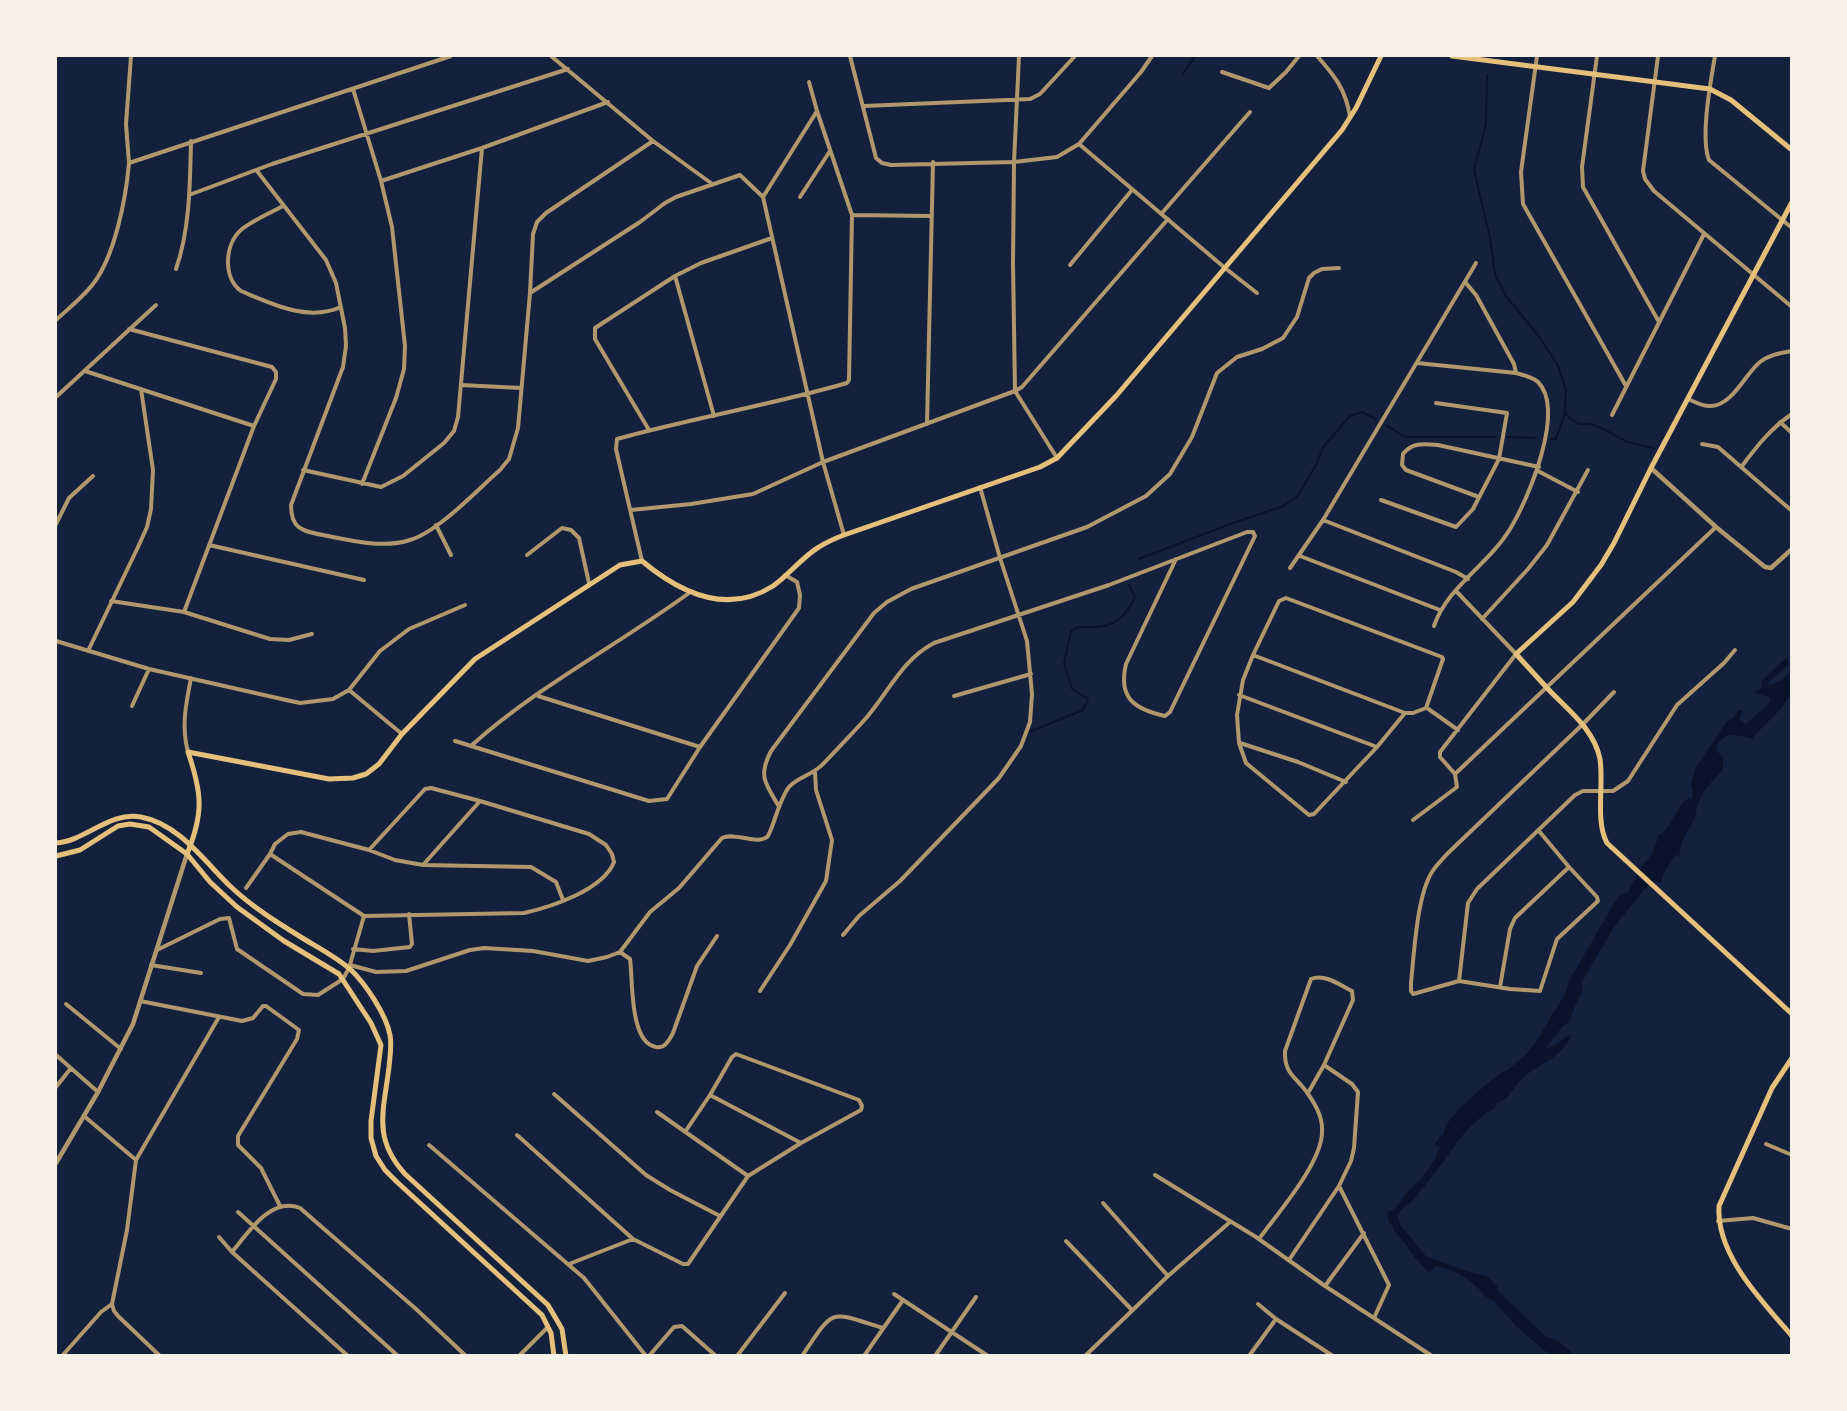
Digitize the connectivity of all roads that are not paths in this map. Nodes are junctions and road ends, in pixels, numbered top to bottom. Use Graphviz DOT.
graph roads {
  1 [pos="131,56"];
  2 [pos="450,56"];
  3 [pos="551,56"];
  4 [pos="850,56"];
  5 [pos="1019,56"];
  6 [pos="1075,56"];
  7 [pos="1152,56"];
  8 [pos="1299,56"];
  9 [pos="1317,56"];
  10 [pos="1381,56"];
  11 [pos="1452,56"];
  12 [pos="1537,56"];
  13 [pos="1597,56"];
  14 [pos="1658,56"];
  15 [pos="1715,56"];
  16 [pos="1468,57"];
  17 [pos="1536,67"];
  18 [pos="568,69"];
  19 [pos="1222,72"];
  20 [pos="1594,75"];
  21 [pos="809,82"];
  22 [pos="1654,82"];
  23 [pos="1710,88"];
  24 [pos="352,89"];
  25 [pos="1017,101"];
  26 [pos="608,102"];
  27 [pos="864,106"];
  28 [pos="817,111"];
  29 [pos="1250,112"];
  30 [pos="1350,118"];
  31 [pos="366,134"];
  32 [pos="191,141"];
  33 [pos="652,141"];
  34 [pos="1079,144"];
  35 [pos="482,148"];
  36 [pos="1791,150"];
  37 [pos="830,151"];
  38 [pos="933,162"];
  39 [pos="1014,162"];
  40 [pos="129,163"];
  41 [pos="257,171"];
  42 [pos="381,182"];
  43 [pos="712,184"];
  44 [pos="1132,190"];
  45 [pos="189,195"];
  46 [pos="763,197"];
  47 [pos="800,197"];
  48 [pos="1791,202"];
  49 [pos="283,206"];
  50 [pos="1162,213"];
  51 [pos="852,215"];
  52 [pos="932,216"];
  53 [pos="1168,219"];
  54 [pos="1782,220"];
  55 [pos="1791,228"];
  56 [pos="1704,234"];
  57 [pos="772,238"];
  58 [pos="1476,263"];
  59 [pos="1070,265"];
  60 [pos="1225,268"];
  61 [pos="1339,268"];
  62 [pos="176,269"];
  63 [pos="675,276"];
  64 [pos="1753,276"];
  65 [pos="1466,283"];
  66 [pos="531,292"];
  67 [pos="1257,293"];
  68 [pos="156,305"];
  69 [pos="341,307"];
  70 [pos="1791,307"];
  71 [pos="56,320"];
  72 [pos="1659,322"];
  73 [pos="129,329"];
  74 [pos="1791,351"];
  75 [pos="1417,363"];
  76 [pos="85,370"];
  77 [pos="1516,373"];
  78 [pos="461,385"];
  79 [pos="1626,386"];
  80 [pos="522,388"];
  81 [pos="141,389"];
  82 [pos="1015,391"];
  83 [pos="808,394"];
  84 [pos="56,398"];
  85 [pos="1688,399"];
  86 [pos="1436,403"];
  87 [pos="1791,414"];
  88 [pos="1612,415"];
  89 [pos="714,416"];
  90 [pos="1779,422"];
  91 [pos="927,424"];
  92 [pos="254,426"];
  93 [pos="649,430"];
  94 [pos="1791,433"];
  95 [pos="1702,444"];
  96 [pos="1057,458"];
  97 [pos="1499,459"];
  98 [pos="823,462"];
  99 [pos="1742,466"];
  100 [pos="1651,468"];
  101 [pos="1538,469"];
  102 [pos="303,470"];
  103 [pos="1588,470"];
  104 [pos="93,476"];
  105 [pos="362,484"];
  106 [pos="980,488"];
  107 [pos="1578,492"];
  108 [pos="1479,497"];
  109 [pos="1381,500"];
  110 [pos="631,510"];
  111 [pos="1791,511"];
  112 [pos="1323,519"];
  113 [pos="56,524"];
  114 [pos="436,525"];
  115 [pos="1716,527"];
  116 [pos="844,534"];
  117 [pos="209,545"];
  118 [pos="1791,549"];
  119 [pos="451,555"];
  120 [pos="527,555"];
  121 [pos="1300,556"];
  122 [pos="1000,558"];
  123 [pos="1176,560"];
  124 [pos="642,561"];
  125 [pos="1290,568"];
  126 [pos="784,575"];
  127 [pos="1468,579"];
  128 [pos="364,580"];
  129 [pos="589,583"];
  130 [pos="1456,591"];
  131 [pos="689,593"];
  132 [pos="111,601"];
  133 [pos="465,605"];
  134 [pos="1440,610"];
  135 [pos="184,612"];
  136 [pos="1019,615"];
  137 [pos="1482,618"];
  138 [pos="1434,626"];
  139 [pos="312,634"];
  140 [pos="56,641"];
  141 [pos="1735,650"];
  142 [pos="88,651"];
  143 [pos="1516,654"];
  144 [pos="1253,655"];
  145 [pos="150,669"];
  146 [pos="1031,674"];
  147 [pos="191,678"];
  148 [pos="1547,687"];
  149 [pos="349,690"];
  150 [pos="1614,692"];
  151 [pos="1239,695"];
  152 [pos="537,696"];
  153 [pos="954,696"];
  154 [pos="132,706"];
  155 [pos="1426,708"];
  156 [pos="1405,713"];
  157 [pos="1583,724"];
  158 [pos="1458,730"];
  159 [pos="402,734"];
  160 [pos="455,741"];
  161 [pos="1239,743"];
  162 [pos="472,745"];
  163 [pos="700,747"];
  164 [pos="1377,747"];
  165 [pos="188,752"];
  166 [pos="815,772"];
  167 [pos="1455,774"];
  168 [pos="1346,782"];
  169 [pos="1602,790"];
  170 [pos="480,801"];
  171 [pos="778,805"];
  172 [pos="1413,820"];
  173 [pos="1539,831"];
  174 [pos="56,843"];
  175 [pos="191,844"];
  176 [pos="369,850"];
  177 [pos="187,854"];
  178 [pos="270,854"];
  179 [pos="56,856"];
  180 [pos="423,865"];
  181 [pos="1569,867"];
  182 [pos="246,888"];
  183 [pos="563,900"];
  184 [pos="409,914"];
  185 [pos="364,916"];
  186 [pos="843,935"];
  187 [pos="717,936"];
  188 [pos="353,949"];
  189 [pos="156,950"];
  190 [pos="620,952"];
  191 [pos="151,965"];
  192 [pos="349,966"];
  193 [pos="201,973"];
  194 [pos="343,979"];
  195 [pos="1459,981"];
  196 [pos="1500,987"];
  197 [pos="760,991"];
  198 [pos="140,1001"];
  199 [pos="66,1004"];
  200 [pos="1791,1014"];
  201 [pos="219,1017"];
  202 [pos="121,1049"];
  203 [pos="56,1055"];
  204 [pos="1791,1058"];
  205 [pos="1324,1065"];
  206 [pos="71,1068"];
  207 [pos="56,1087"];
  208 [pos="98,1092"];
  209 [pos="1308,1093"];
  210 [pos="554,1094"];
  211 [pos="710,1095"];
  212 [pos="657,1112"];
  213 [pos="84,1116"];
  214 [pos="685,1132"];
  215 [pos="517,1135"];
  216 [pos="801,1143"];
  217 [pos="1766,1144"];
  218 [pos="429,1145"];
  219 [pos="1791,1155"];
  220 [pos="136,1160"];
  221 [pos="56,1163"];
  222 [pos="1155,1175"];
  223 [pos="748,1176"];
  224 [pos="1339,1186"];
  225 [pos="1103,1203"];
  226 [pos="280,1206"];
  227 [pos="238,1212"];
  228 [pos="720,1216"];
  229 [pos="1718,1221"];
  230 [pos="1230,1222"];
  231 [pos="254,1226"];
  232 [pos="1791,1229"];
  233 [pos="1364,1233"];
  234 [pos="471,1234"];
  235 [pos="219,1237"];
  236 [pos="633,1239"];
  237 [pos="1259,1239"];
  238 [pos="1066,1241"];
  239 [pos="464,1243"];
  240 [pos="232,1252"];
  241 [pos="1289,1260"];
  242 [pos="568,1264"];
  243 [pos="1168,1276"];
  244 [pos="1325,1286"];
  245 [pos="785,1293"];
  246 [pos="894,1294"];
  247 [pos="976,1297"];
  248 [pos="903,1300"];
  249 [pos="112,1304"];
  250 [pos="1258,1304"];
  251 [pos="1131,1310"];
  252 [pos="1374,1318"];
  253 [pos="1276,1319"];
  254 [pos="548,1326"];
  255 [pos="883,1328"];
  256 [pos="951,1332"];
  257 [pos="1791,1336"];
  258 [pos="62,1356"];
  259 [pos="160,1356"];
  260 [pos="348,1356"];
  261 [pos="398,1356"];
  262 [pos="466,1356"];
  263 [pos="519,1356"];
  264 [pos="554,1356"];
  265 [pos="566,1356"];
  266 [pos="648,1356"];
  267 [pos="717,1356"];
  268 [pos="737,1356"];
  269 [pos="802,1356"];
  270 [pos="864,1356"];
  271 [pos="935,1356"];
  272 [pos="988,1356"];
  273 [pos="1086,1356"];
  274 [pos="1249,1356"];
  275 [pos="1333,1356"];
  276 [pos="1432,1356"];
  1 -- 40 [label="street"];
  2 -- 24 [label="street"];
  3 -- 18 [label="street"];
  4 -- 27 [label="street"];
  5 -- 25 [label="street"];
  6 -- 25 [label="street"];
  7 -- 34 [label="street"];
  8 -- 19 [label="street"];
  9 -- 30 [label="street"];
  10 -- 30 [label="main road"];
  11 -- 16 [label="main road"];
  12 -- 17 [label="street"];
  13 -- 20 [label="street"];
  14 -- 22 [label="street"];
  15 -- 23 [label="street"];
  16 -- 17 [label="main road"];
  17 -- 20 [label="main road"];
  17 -- 79 [label="street"];
  18 -- 26 [label="street"];
  18 -- 31 [label="street"];
  20 -- 22 [label="main road"];
  20 -- 72 [label="street"];
  21 -- 28 [label="street"];
  22 -- 23 [label="main road"];
  22 -- 56 [label="street"];
  23 -- 36 [label="main road"];
  23 -- 54 [label="street"];
  24 -- 31 [label="street"];
  24 -- 32 [label="street"];
  25 -- 27 [label="street"];
  25 -- 39 [label="street"];
  26 -- 33 [label="street"];
  26 -- 35 [label="street"];
  27 -- 38 [label="street"];
  28 -- 37 [label="street"];
  28 -- 46 [label="street"];
  29 -- 50 [label="street"];
  30 -- 60 [label="main road"];
  31 -- 41 [label="street"];
  31 -- 42 [label="street"];
  32 -- 40 [label="street"];
  32 -- 45 [label="street"];
  33 -- 43 [label="street"];
  33 -- 66 [label="street"];
  34 -- 39 [label="street"];
  34 -- 44 [label="street"];
  35 -- 42 [label="street"];
  35 -- 78 [label="street"];
  37 -- 47 [label="street"];
  37 -- 51 [label="street"];
  38 -- 39 [label="street"];
  38 -- 52 [label="street"];
  39 -- 82 [label="street"];
  40 -- 71 [label="street"];
  41 -- 45 [label="street"];
  41 -- 49 [label="street"];
  42 -- 105 [label="street"];
  43 -- 46 [label="street"];
  43 -- 66 [label="street"];
  44 -- 50 [label="street"];
  44 -- 59 [label="street"];
  45 -- 62 [label="street"];
  46 -- 57 [label="street"];
  48 -- 54 [label="main road"];
  49 -- 69 [label="street"];
  49 -- 69 [label="street"];
  50 -- 53 [label="street"];
  51 -- 52 [label="street"];
  51 -- 83 [label="street"];
  52 -- 91 [label="street"];
  53 -- 60 [label="street"];
  53 -- 82 [label="street"];
  54 -- 55 [label="street"];
  54 -- 64 [label="main road"];
  56 -- 64 [label="street"];
  56 -- 72 [label="street"];
  57 -- 63 [label="street"];
  57 -- 83 [label="street"];
  58 -- 65 [label="street"];
  60 -- 67 [label="street"];
  60 -- 96 [label="main road"];
  61 -- 122 [label="street"];
  63 -- 89 [label="street"];
  63 -- 93 [label="street"];
  64 -- 70 [label="street"];
  64 -- 85 [label="main road"];
  65 -- 75 [label="street"];
  65 -- 77 [label="street"];
  66 -- 80 [label="street"];
  68 -- 73 [label="street"];
  69 -- 102 [label="street"];
  72 -- 79 [label="street"];
  73 -- 76 [label="street"];
  73 -- 92 [label="street"];
  74 -- 85 [label="street"];
  75 -- 77 [label="street"];
  75 -- 112 [label="street"];
  76 -- 81 [label="street"];
  76 -- 84 [label="street"];
  77 -- 101 [label="street"];
  78 -- 80 [label="street"];
  78 -- 105 [label="street"];
  79 -- 88 [label="street"];
  80 -- 114 [label="street"];
  81 -- 92 [label="street"];
  81 -- 132 [label="street"];
  82 -- 91 [label="street"];
  82 -- 96 [label="street"];
  83 -- 89 [label="street"];
  83 -- 98 [label="street"];
  85 -- 100 [label="main road"];
  86 -- 97 [label="street"];
  87 -- 90 [label="street"];
  89 -- 93 [label="street"];
  90 -- 94 [label="street"];
  90 -- 99 [label="street"];
  91 -- 98 [label="street"];
  92 -- 117 [label="street"];
  93 -- 110 [label="street"];
  95 -- 99 [label="street"];
  96 -- 106 [label="main road"];
  97 -- 101 [label="street"];
  97 -- 108 [label="street"];
  97 -- 108 [label="street"];
  98 -- 110 [label="street"];
  98 -- 116 [label="street"];
  99 -- 111 [label="street"];
  100 -- 115 [label="street"];
  100 -- 143 [label="main road"];
  101 -- 107 [label="street"];
  101 -- 127 [label="street"];
  102 -- 105 [label="street"];
  102 -- 114 [label="street"];
  103 -- 107 [label="street"];
  104 -- 113 [label="street"];
  106 -- 116 [label="main road"];
  106 -- 122 [label="street"];
  107 -- 137 [label="street"];
  108 -- 109 [label="street"];
  110 -- 124 [label="street"];
  112 -- 121 [label="street"];
  112 -- 127 [label="street"];
  114 -- 119 [label="street"];
  115 -- 118 [label="street"];
  115 -- 148 [label="street"];
  116 -- 126 [label="main road"];
  117 -- 128 [label="street"];
  117 -- 135 [label="street"];
  120 -- 129 [label="street"];
  121 -- 125 [label="street"];
  121 -- 134 [label="street"];
  122 -- 136 [label="street"];
  122 -- 171 [label="street"];
  123 -- 123 [label="street"];
  123 -- 136 [label="street"];
  124 -- 129 [label="main road"];
  124 -- 131 [label="main road"];
  126 -- 131 [label="main road"];
  126 -- 163 [label="street"];
  127 -- 130 [label="street"];
  129 -- 159 [label="main road"];
  130 -- 134 [label="street"];
  130 -- 137 [label="street"];
  131 -- 152 [label="street"];
  132 -- 135 [label="street"];
  132 -- 142 [label="street"];
  133 -- 149 [label="street"];
  134 -- 138 [label="street"];
  135 -- 139 [label="street"];
  136 -- 146 [label="street"];
  136 -- 166 [label="street"];
  137 -- 143 [label="street"];
  140 -- 142 [label="street"];
  141 -- 169 [label="street"];
  142 -- 145 [label="street"];
  143 -- 148 [label="main road"];
  143 -- 158 [label="street"];
  144 -- 151 [label="street"];
  144 -- 155 [label="street"];
  144 -- 156 [label="street"];
  145 -- 147 [label="street"];
  145 -- 154 [label="street"];
  146 -- 153 [label="street"];
  146 -- 186 [label="street"];
  147 -- 149 [label="street"];
  147 -- 165 [label="street"];
  148 -- 157 [label="main road"];
  148 -- 167 [label="street"];
  149 -- 159 [label="street"];
  150 -- 157 [label="street"];
  151 -- 161 [label="street"];
  151 -- 164 [label="street"];
  152 -- 162 [label="street"];
  152 -- 163 [label="street"];
  155 -- 156 [label="street"];
  155 -- 158 [label="street"];
  156 -- 164 [label="street"];
  157 -- 169 [label="main road"];
  157 -- 195 [label="street"];
  158 -- 167 [label="street"];
  159 -- 165 [label="main road"];
  160 -- 162 [label="street"];
  161 -- 168 [label="street"];
  161 -- 168 [label="street"];
  162 -- 163 [label="street"];
  164 -- 168 [label="street"];
  165 -- 175 [label="main road"];
  166 -- 171 [label="street"];
  166 -- 197 [label="street"];
  167 -- 172 [label="street"];
  169 -- 173 [label="street"];
  169 -- 200 [label="main road"];
  170 -- 176 [label="street"];
  170 -- 180 [label="street"];
  170 -- 183 [label="street"];
  171 -- 190 [label="street"];
  173 -- 181 [label="street"];
  173 -- 195 [label="street"];
  174 -- 175 [label="main road"];
  175 -- 177 [label="main road"];
  175 -- 192 [label="main road"];
  176 -- 178 [label="street"];
  176 -- 180 [label="street"];
  177 -- 179 [label="main road"];
  177 -- 189 [label="street"];
  177 -- 194 [label="main road"];
  178 -- 182 [label="street"];
  178 -- 185 [label="street"];
  180 -- 183 [label="street"];
  181 -- 196 [label="street"];
  181 -- 196 [label="street"];
  183 -- 184 [label="street"];
  184 -- 185 [label="street"];
  184 -- 188 [label="street"];
  185 -- 188 [label="street"];
  187 -- 190 [label="street"];
  188 -- 192 [label="street"];
  189 -- 191 [label="street"];
  189 -- 194 [label="street"];
  190 -- 192 [label="street"];
  191 -- 193 [label="street"];
  191 -- 198 [label="street"];
  192 -- 194 [label="street"];
  192 -- 234 [label="main road"];
  194 -- 239 [label="main road"];
  195 -- 196 [label="street"];
  198 -- 201 [label="street"];
  198 -- 202 [label="street"];
  199 -- 202 [label="street"];
  201 -- 220 [label="street"];
  201 -- 226 [label="street"];
  202 -- 208 [label="street"];
  203 -- 206 [label="street"];
  204 -- 229 [label="main road"];
  205 -- 209 [label="street"];
  205 -- 209 [label="street"];
  205 -- 224 [label="street"];
  206 -- 207 [label="street"];
  206 -- 208 [label="street"];
  208 -- 213 [label="street"];
  209 -- 237 [label="street"];
  210 -- 228 [label="street"];
  211 -- 214 [label="street"];
  211 -- 216 [label="street"];
  211 -- 216 [label="street"];
  212 -- 214 [label="street"];
  213 -- 220 [label="street"];
  213 -- 221 [label="street"];
  214 -- 223 [label="street"];
  215 -- 236 [label="street"];
  216 -- 223 [label="street"];
  217 -- 219 [label="street"];
  218 -- 242 [label="street"];
  220 -- 249 [label="street"];
  222 -- 230 [label="street"];
  223 -- 228 [label="street"];
  224 -- 233 [label="street"];
  224 -- 241 [label="street"];
  225 -- 243 [label="street"];
  226 -- 231 [label="street"];
  226 -- 262 [label="street"];
  227 -- 231 [label="street"];
  228 -- 236 [label="street"];
  229 -- 232 [label="street"];
  229 -- 257 [label="main road"];
  230 -- 237 [label="street"];
  230 -- 243 [label="street"];
  231 -- 240 [label="street"];
  231 -- 261 [label="street"];
  233 -- 244 [label="street"];
  233 -- 252 [label="street"];
  234 -- 239 [label="main road"];
  234 -- 265 [label="main road"];
  235 -- 240 [label="street"];
  236 -- 242 [label="street"];
  237 -- 241 [label="street"];
  238 -- 251 [label="street"];
  239 -- 254 [label="main road"];
  240 -- 260 [label="street"];
  241 -- 244 [label="street"];
  242 -- 266 [label="street"];
  243 -- 251 [label="street"];
  244 -- 252 [label="street"];
  245 -- 268 [label="street"];
  246 -- 248 [label="street"];
  247 -- 256 [label="street"];
  248 -- 255 [label="street"];
  248 -- 256 [label="street"];
  249 -- 258 [label="street"];
  249 -- 259 [label="street"];
  250 -- 253 [label="street"];
  251 -- 273 [label="street"];
  252 -- 276 [label="street"];
  253 -- 274 [label="street"];
  253 -- 275 [label="street"];
  254 -- 263 [label="street"];
  254 -- 264 [label="main road"];
  255 -- 269 [label="street"];
  255 -- 270 [label="street"];
  256 -- 271 [label="street"];
  256 -- 272 [label="street"];
  266 -- 267 [label="street"];
}
